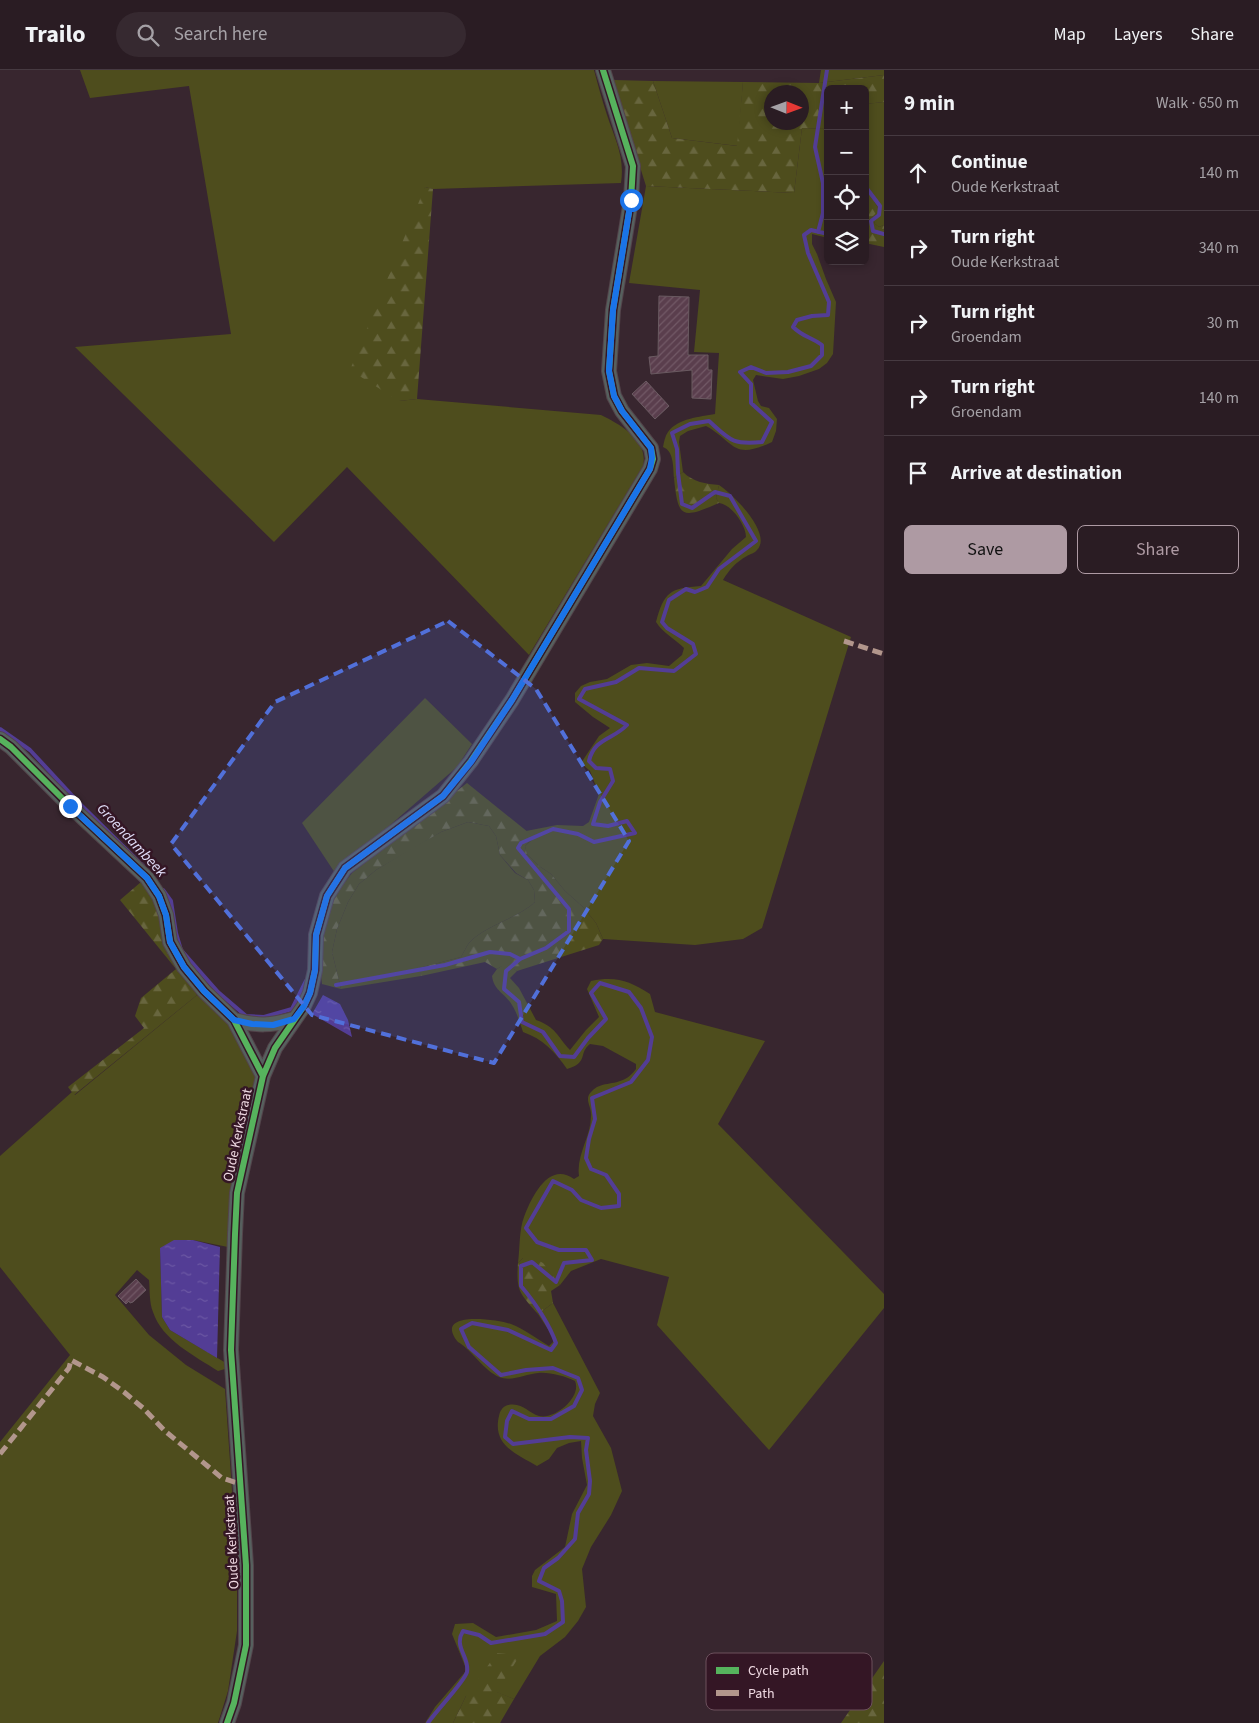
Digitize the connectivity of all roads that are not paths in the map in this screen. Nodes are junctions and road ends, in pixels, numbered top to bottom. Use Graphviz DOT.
graph roads {
  1 [pos="603,70"];
  2 [pos="0,739"];
  3 [pos="294,1019"];
  4 [pos="234,1020"];
  5 [pos="262,1076"];
  6 [pos="227,1723"];
  1 -- 3 [label="street, Oude Kerkstraat"];
  2 -- 4 [label="street"];
  3 -- 4 [label="street"];
  3 -- 5 [label="street, Oude Kerkstraat"];
  4 -- 5 [label="street"];
  5 -- 6 [label="street, Oude Kerkstraat"];
}
